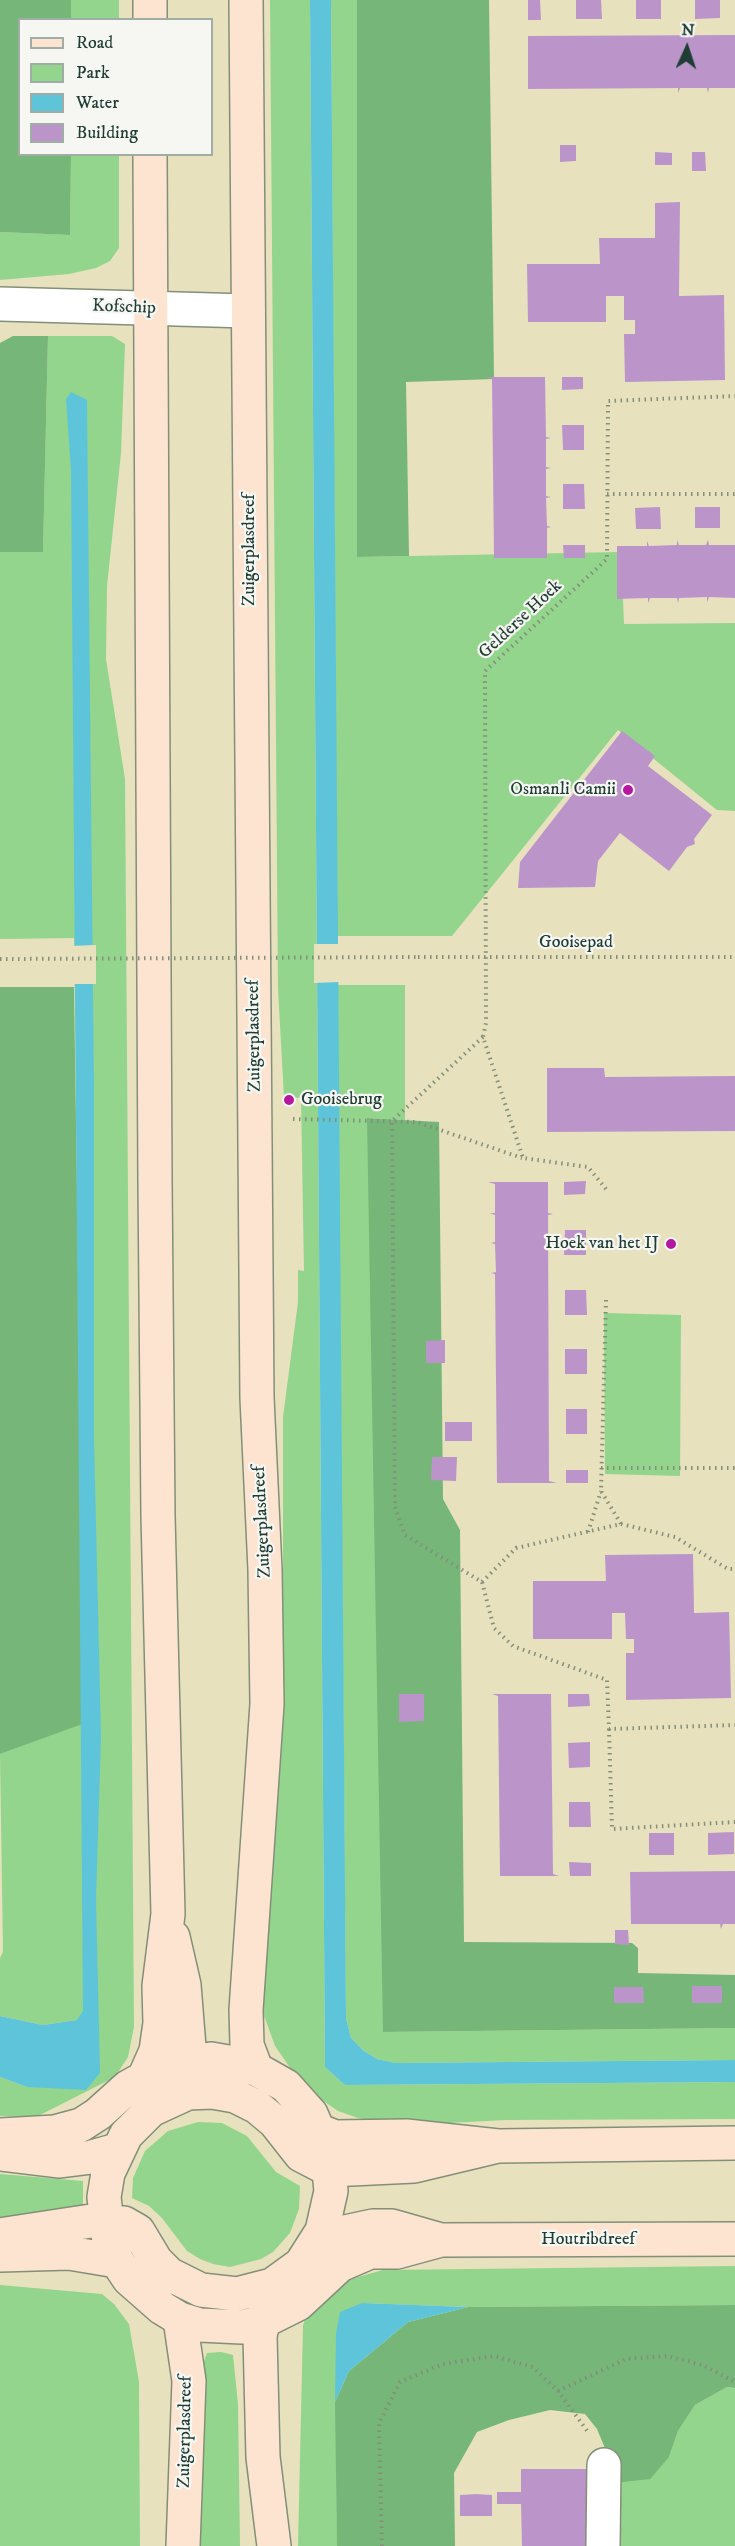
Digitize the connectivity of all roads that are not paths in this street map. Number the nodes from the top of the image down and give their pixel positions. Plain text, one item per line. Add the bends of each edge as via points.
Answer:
1 (150, 0) edge
2 (246, 0) edge
3 (150, 18) edge
4 (150, 156) edge
5 (0, 304) edge
6 (151, 309) junction
7 (249, 311) junction
8 (168, 1914) junction
9 (188, 2061) junction
10 (256, 2069) junction
11 (145, 2076) junction
12 (166, 2101) junction
13 (320, 2131) junction
14 (0, 2135) edge
15 (735, 2144) edge
16 (498, 2146) junction
17 (117, 2150) junction
18 (0, 2154) edge
19 (330, 2170) junction
20 (105, 2222) junction
21 (0, 2235) edge
22 (735, 2239) edge
23 (0, 2255) edge
24 (117, 2261) junction
25 (320, 2263) junction
26 (272, 2285) junction
27 (180, 2319) junction
28 (262, 2322) junction
29 (604, 2465) road end
30 (183, 2546) edge
31 (274, 2546) edge
32 (603, 2546) edge

1 - 3 main road
2 - 7 main road, Zuigerplasdreef
4 - 6 main road
5 - 6 street, Kofschip
6 - 7 street, Kofschip
6 - 8 main road via 158,1492
7 - 10 main road, Zuigerplasdreef via 257,1398 266,1570 267,1704 246,2010 247,2045
8 - 9 main road via 184,1985
8 - 11 main road via 159,1986 160,2024 156,2051
9 - 10 main road via 211,2059
9 - 11 main road
9 - 12 main road via 183,2079
10 - 13 main road via 300,2099
11 - 14 main road via 81,2125 55,2132
12 - 17 main road via 137,2121
12 - 19 main road via 189,2093 235,2096 275,2122 301,2155
13 - 16 main road via 335,2138 406,2136
13 - 19 main road
15 - 16 main road
16 - 19 main road via 414,2166
17 - 18 main road via 60,2161
17 - 20 main road via 108,2173
19 - 25 main road
20 - 21 main road
20 - 24 main road
20 - 26 main road via 124,2223 138,2231 169,2274 201,2290 237,2294
22 - 25 main road, Houtribdreef via 441,2240 397,2252 370,2252 340,2265
23 - 24 main road via 69,2253
24 - 27 main road via 144,2295
25 - 26 main road via 301,2264
25 - 28 main road via 298,2304
26 - 28 main road
27 - 28 main road via 221,2328
27 - 30 main road, Zuigerplasdreef via 189,2381
28 - 31 main road via 263,2457
29 - 32 street

